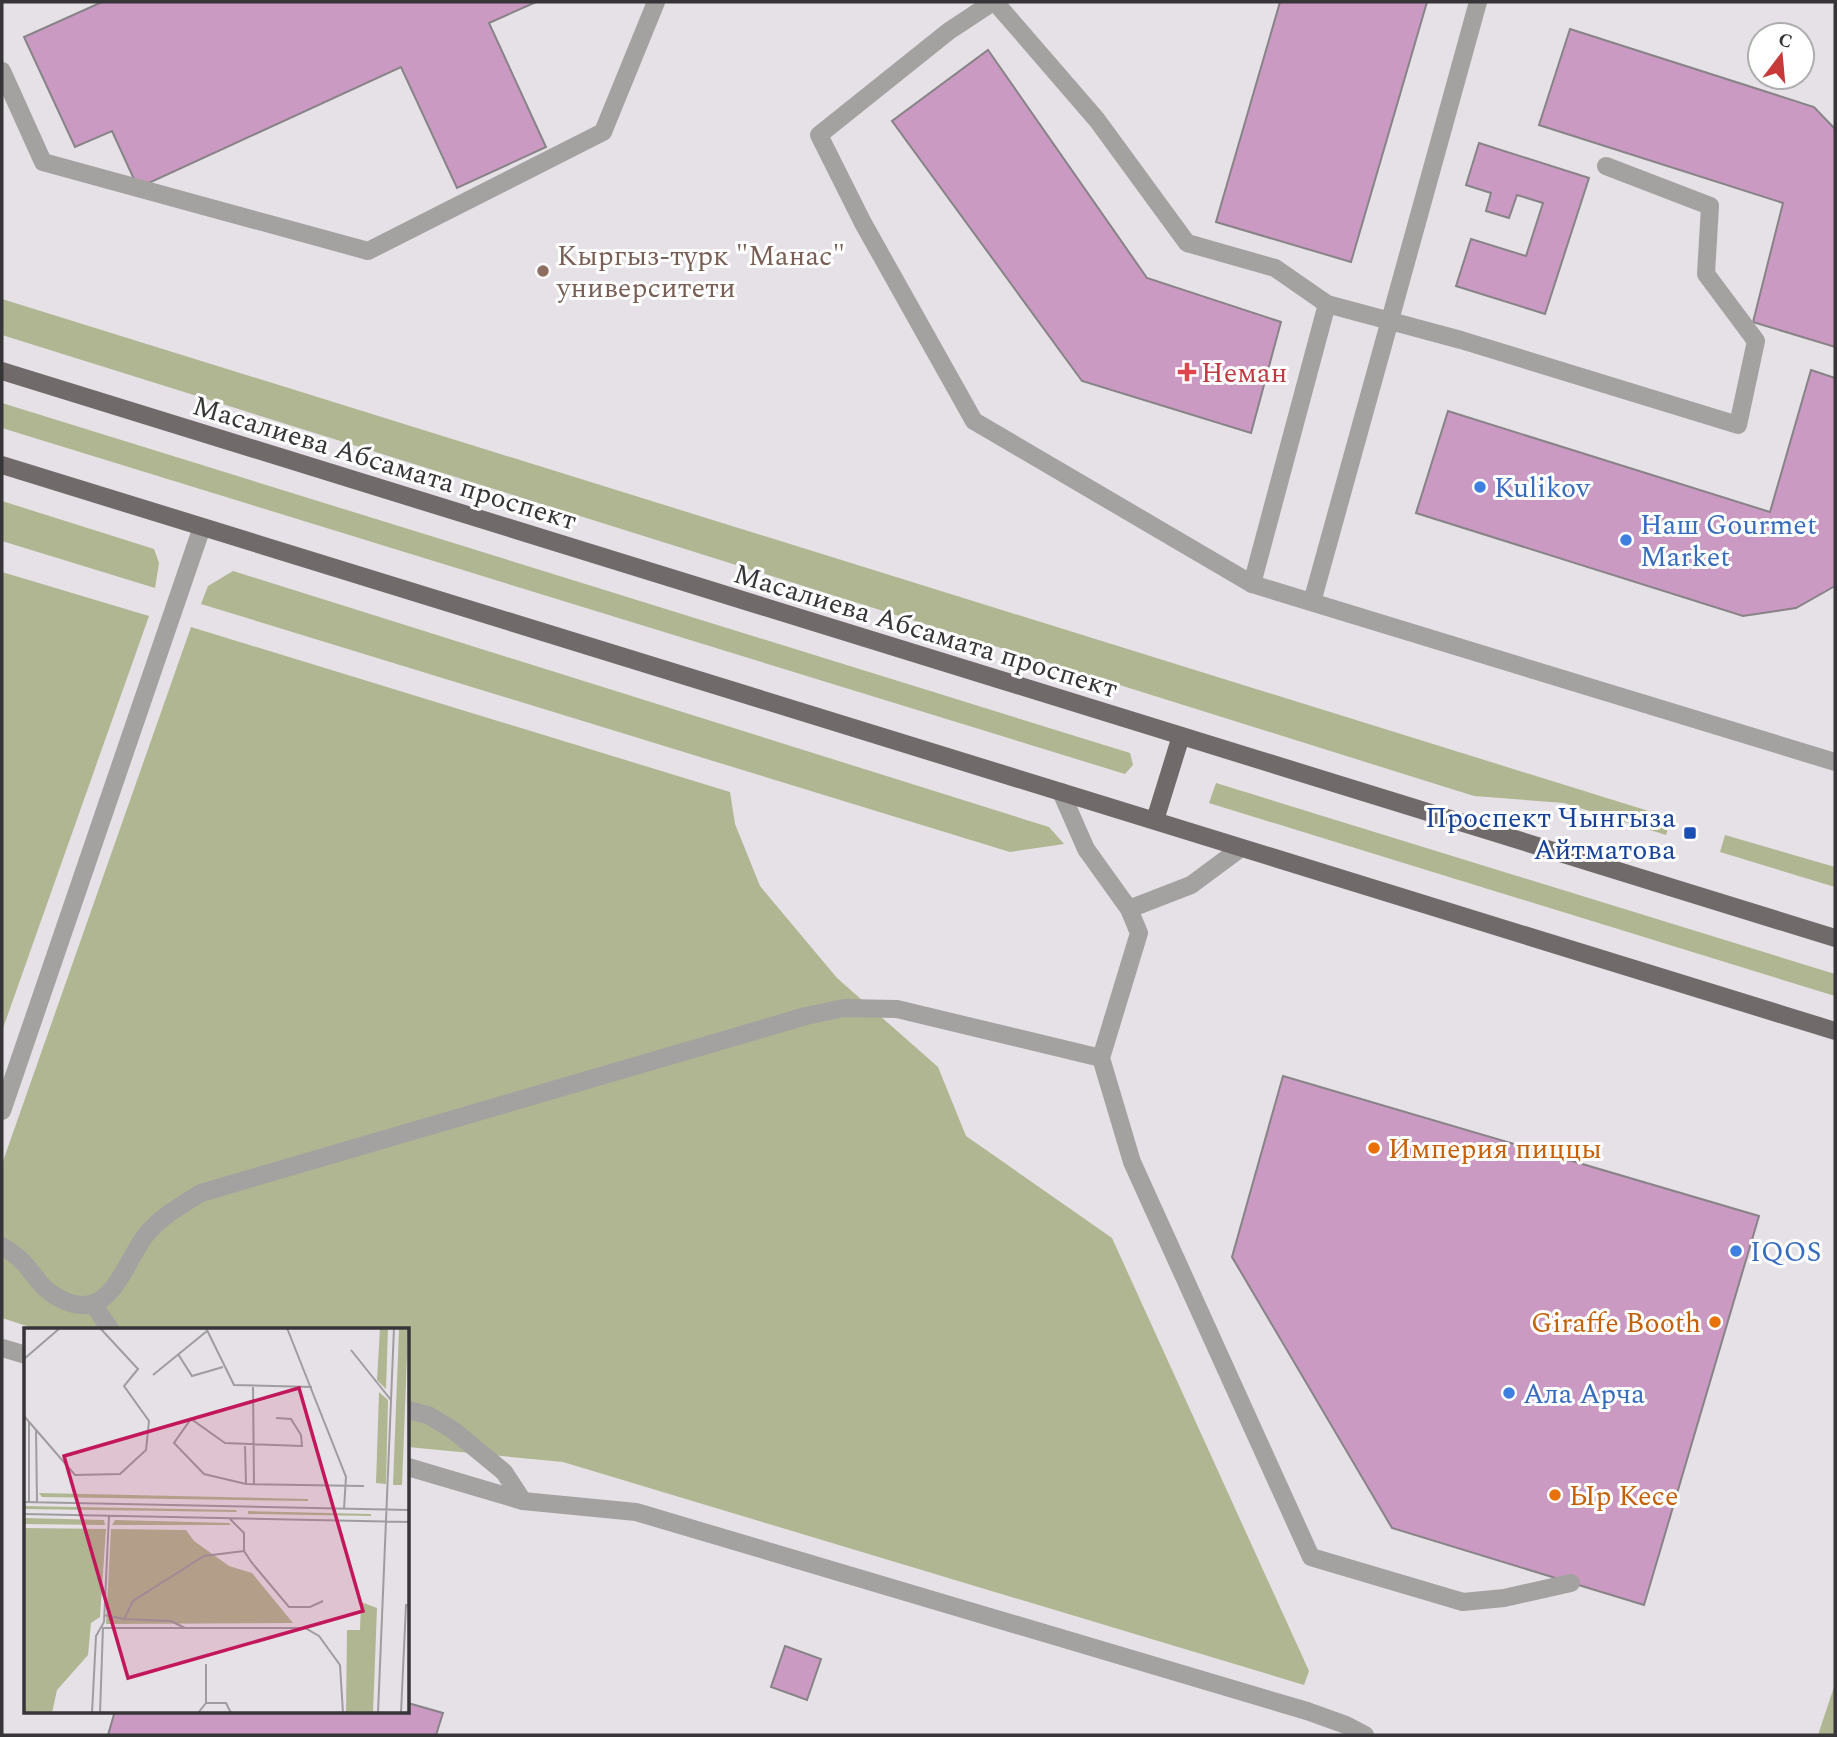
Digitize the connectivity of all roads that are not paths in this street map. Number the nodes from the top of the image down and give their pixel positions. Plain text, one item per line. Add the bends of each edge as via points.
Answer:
1 (656, 2) edge
2 (994, 2) edge
3 (1478, 2) edge
4 (2, 71) edge
5 (1606, 166) dead end
6 (1327, 303) junction
7 (1390, 321) junction
8 (2, 371) edge
9 (2, 465) edge
10 (202, 527) junction
11 (1252, 584) junction
12 (1312, 602) junction
13 (1181, 736) junction
14 (1835, 762) edge
15 (1061, 792) junction
16 (1155, 820) junction
17 (1241, 848) junction
18 (1129, 909) junction
19 (1835, 938) edge
20 (1835, 1031) edge
21 (1101, 1058) junction
22 (2, 1111) edge
23 (2, 1246) edge
24 (93, 1304) junction
25 (109, 1328) edge
26 (2, 1348) edge
27 (24, 1354) edge
28 (410, 1410) edge
29 (410, 1468) edge
30 (523, 1501) junction
31 (1571, 1583) dead end
32 (1365, 1735) edge

1 - 4 street via 603,132 368,251 43,162
2 - 6 street via 1097,120 1187,243 1275,268
2 - 11 street via 949,31 819,135 974,421
3 - 7 street
5 - 7 street via 1710,206 1706,274 1756,341 1738,425
6 - 7 street
6 - 11 street
7 - 12 street
8 - 13 main road, Масалиева Абсамата проспект
9 - 10 main road
10 - 15 main road
10 - 22 street
11 - 12 street
12 - 14 street
13 - 16 main road
13 - 19 main road, Масалиева Абсамата проспект
15 - 16 main road
15 - 18 street via 1086,849
16 - 17 main road
17 - 18 street via 1191,886
17 - 20 main road
18 - 21 street via 1139,933
21 - 24 street via 897,1009 844,1008 806,1016 201,1193 168,1214 146,1236 119,1283
21 - 31 street via 1132,1162 1311,1557 1463,1602
23 - 24 street via 22,1260 56,1297
24 - 25 street
26 - 27 street
28 - 30 street via 453,1430 504,1472
29 - 30 street
30 - 32 street via 636,1512 1307,1711

